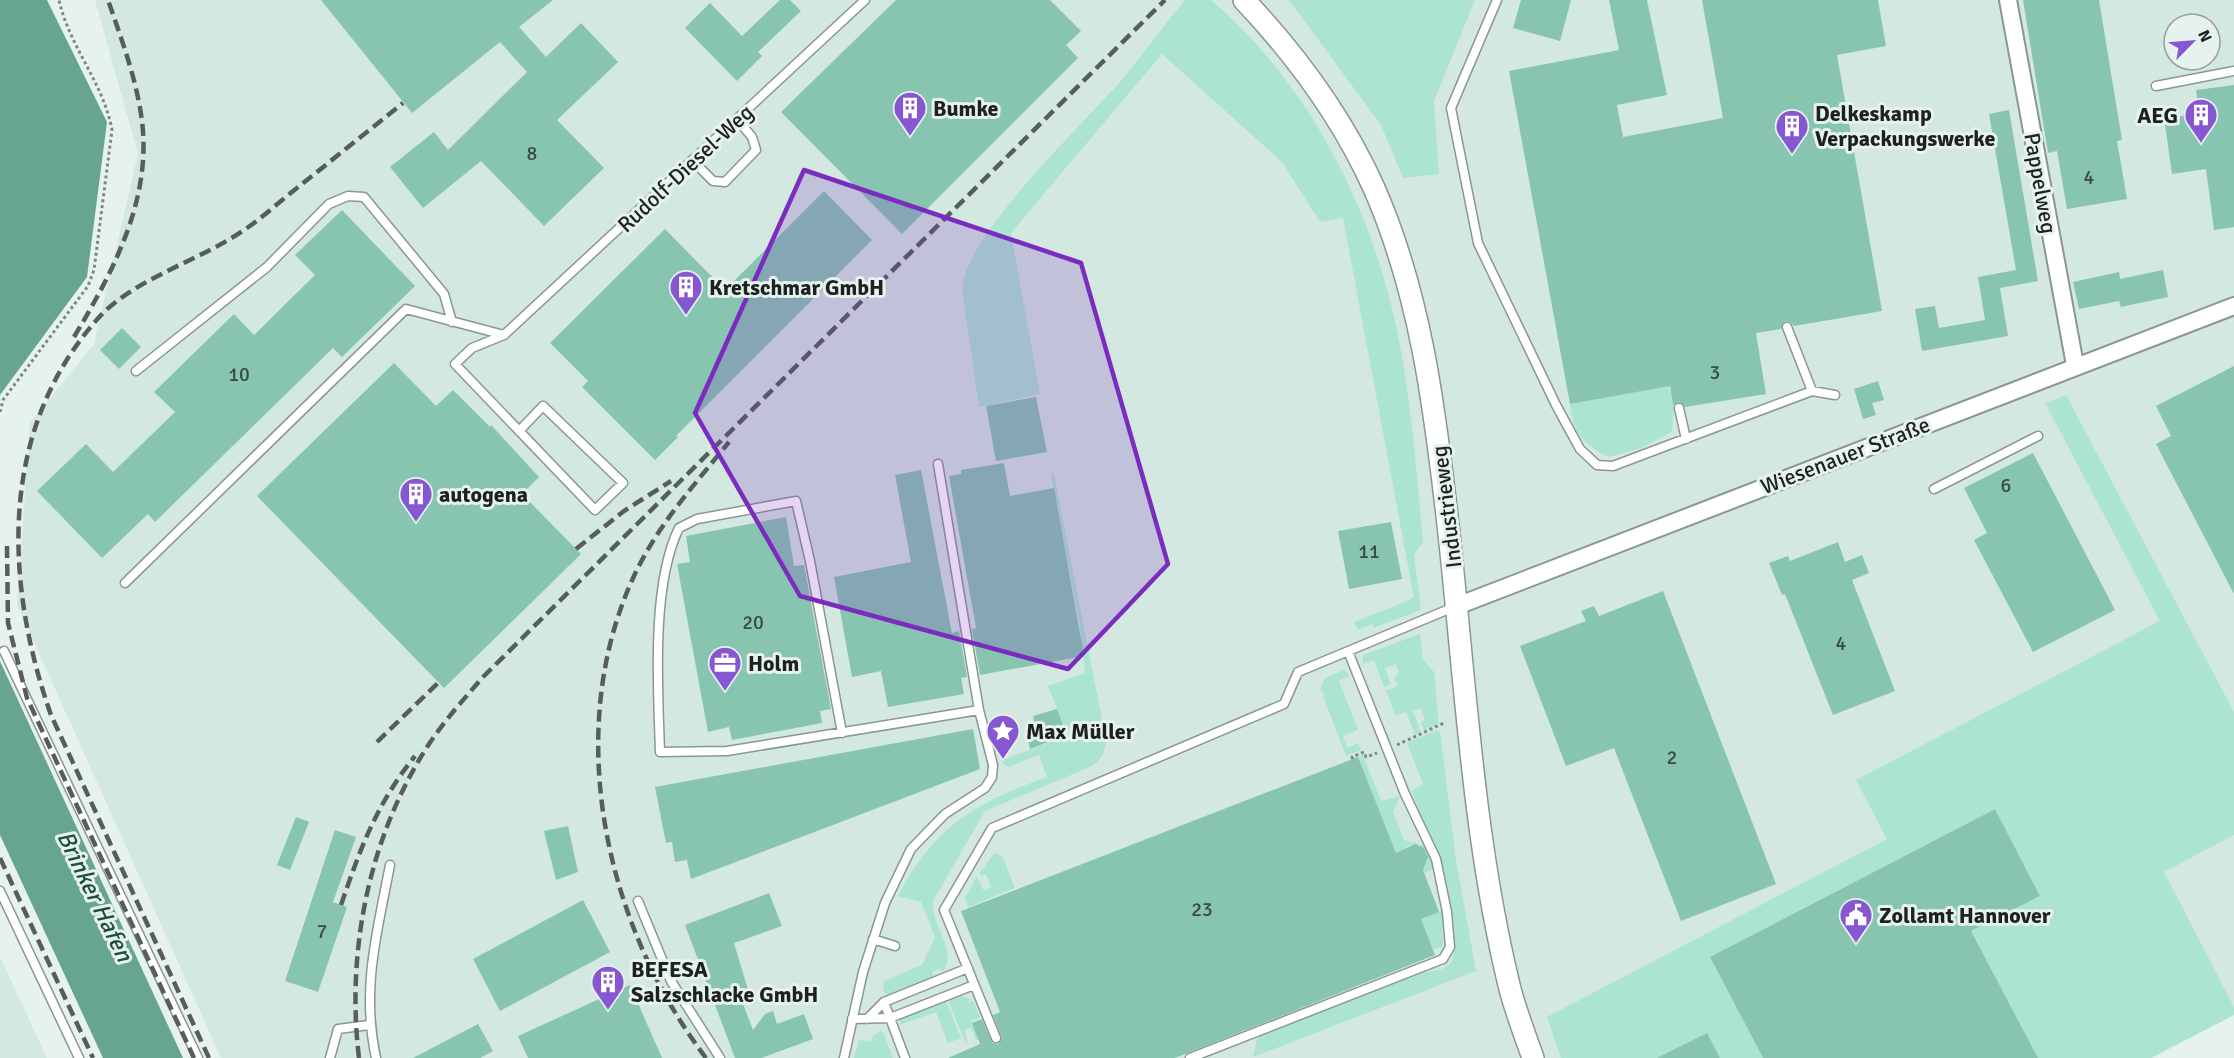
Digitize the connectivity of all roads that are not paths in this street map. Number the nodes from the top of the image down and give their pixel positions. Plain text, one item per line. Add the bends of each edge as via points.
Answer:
1 (865, 0) edge
2 (1244, 0) edge
3 (1497, 0) edge
4 (2008, 0) edge
5 (2234, 71) edge
6 (2156, 86) dead end
7 (736, 119) junction
8 (692, 160) junction
9 (2234, 306) edge
10 (452, 322) junction
11 (1787, 327) dead end
12 (504, 335) junction
13 (2075, 365) junction
14 (136, 371) dead end
15 (1812, 391) junction
16 (1835, 395) dead end
17 (1679, 408) dead end
18 (519, 431) junction
19 (2038, 436) dead end
20 (1686, 439) junction
21 (938, 464) dead end
22 (1934, 489) dead end
23 (125, 583) dead end
24 (1457, 606) junction
25 (4, 651) dead end
26 (1348, 651) junction
27 (979, 710) junction
28 (842, 733) junction
29 (390, 865) dead end
30 (0, 891) edge
31 (638, 901) dead end
32 (873, 939) junction
33 (895, 946) dead end
34 (968, 968) junction
35 (974, 985) junction
36 (884, 1002) junction
37 (890, 1018) junction
38 (852, 1019) junction
39 (867, 1019) junction
40 (369, 1025) junction
41 (996, 1038) dead end
42 (79, 1058) edge
43 (198, 1058) edge
44 (330, 1058) edge
45 (376, 1058) edge
46 (720, 1058) edge
47 (844, 1058) edge
48 (905, 1058) edge
49 (1190, 1058) edge
50 (1533, 1058) edge

1 - 7 lane, Rudolf-Diesel-Weg
2 - 24 street, Industrieweg via 1308,74 1331,110 1373,187 1393,237 1413,298 1427,367
3 - 20 lane via 1451,108 1478,243 1580,449 1597,465 1612,466
4 - 13 street, Pappelweg
5 - 6 lane
7 - 8 lane, Rudolf-Diesel-Weg
7 - 8 lane via 752,137 756,150 725,182 713,182
8 - 12 lane, Rudolf-Diesel-Weg
9 - 13 street, Wiesenauer Straße
10 - 12 lane
10 - 14 lane via 444,294 415,257 364,197 348,196 329,204 267,267
10 - 23 lane via 406,309
11 - 15 lane
12 - 18 lane via 472,348 455,364
13 - 24 street, Wiesenauer Straße
15 - 16 lane
15 - 20 lane
17 - 20 lane
18 - 18 lane via 595,510 623,483 543,406
19 - 22 lane
21 - 27 lane
24 - 26 lane
24 - 50 street, Industrieweg via 1490,897 1511,992
25 - 43 lane
26 - 34 lane via 1298,672 1284,704 992,828 944,910
26 - 49 lane via 1405,794 1436,859 1450,947 1443,959
27 - 28 lane
27 - 32 lane via 993,765 992,777 985,788 945,814 911,849
28 - 28 lane via 727,751 660,752 658,677 664,568 679,528 697,519 796,501
29 - 40 lane via 368,982
30 - 42 lane
31 - 46 lane via 671,981
32 - 33 lane
32 - 38 lane
34 - 35 lane
34 - 36 lane
35 - 37 lane
35 - 41 lane
36 - 37 lane
36 - 39 lane
37 - 39 lane
37 - 48 lane
38 - 39 lane
38 - 47 lane
40 - 44 lane via 338,1029
40 - 45 lane

